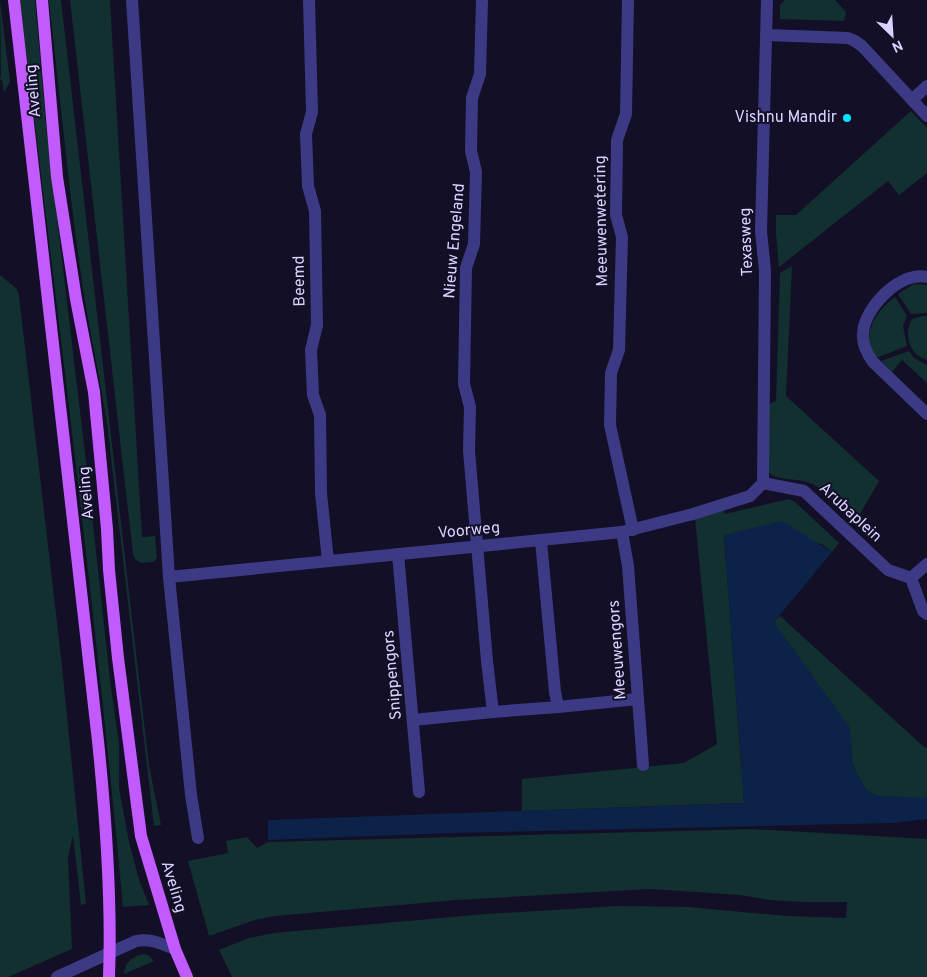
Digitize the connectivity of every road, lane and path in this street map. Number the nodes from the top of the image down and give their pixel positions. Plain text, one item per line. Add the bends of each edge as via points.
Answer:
1 (14, 0) edge
2 (42, 0) edge
3 (132, 0) edge
4 (310, 0) edge
5 (482, 0) edge
6 (628, 0) edge
7 (767, 0) edge
8 (767, 35) junction
9 (927, 86) edge
10 (912, 100) junction
11 (927, 116) edge
12 (927, 277) edge
13 (927, 414) edge
14 (763, 482) junction
15 (628, 531) junction
16 (541, 540) junction
17 (478, 546) junction
18 (398, 554) junction
19 (328, 561) junction
20 (927, 564) edge
21 (169, 577) junction
22 (911, 578) junction
23 (927, 614) edge
24 (638, 699) junction
25 (558, 706) junction
26 (493, 712) junction
27 (413, 720) junction
28 (643, 765) dead end
29 (419, 792) dead end
30 (198, 838) dead end
31 (175, 949) junction
32 (110, 952) junction
33 (57, 977) edge
34 (109, 977) edge
35 (187, 977) edge

1 - 32 main road, Aveling via 98,741 106,823
2 - 31 main road, Aveling via 57,177 94,392 112,599 140,828
3 - 21 street
4 - 19 street, Beemd via 312,112 306,134 308,186 314,211 317,325 312,350 313,395 320,415 321,493
5 - 17 street, Nieuw Engeland via 480,74 472,98 471,151 476,172 474,244 466,268 464,384 470,407 469,451
6 - 15 street, Meeuwenwetering via 626,114 617,140 616,215 622,237 619,350 611,374 610,425
7 - 8 street, Texasweg
8 - 10 street via 848,38 855,41
8 - 14 street, Texasweg via 761,231 765,271
9 - 10 street
10 - 11 street
12 - 13 street via 918,275 905,279 892,288 867,318 862,332 873,362
14 - 15 street, Voorweg via 750,496
14 - 22 street, Arubaplein via 804,491 888,570
15 - 16 street, Voorweg
15 - 24 street, Meeuwengors
16 - 17 street, Voorweg
16 - 25 street
17 - 18 street, Voorweg
17 - 26 street, Nieuw Engeland
18 - 19 street, Voorweg
18 - 27 street, Snippengors
19 - 21 street, Voorweg
20 - 22 street
21 - 30 street
22 - 23 street
24 - 25 street
24 - 28 street, Meeuwengors
25 - 26 street
26 - 27 street
27 - 29 street, Snippengors
31 - 32 street via 144,939
31 - 35 main road, Aveling
32 - 33 street
32 - 34 main road, Aveling

